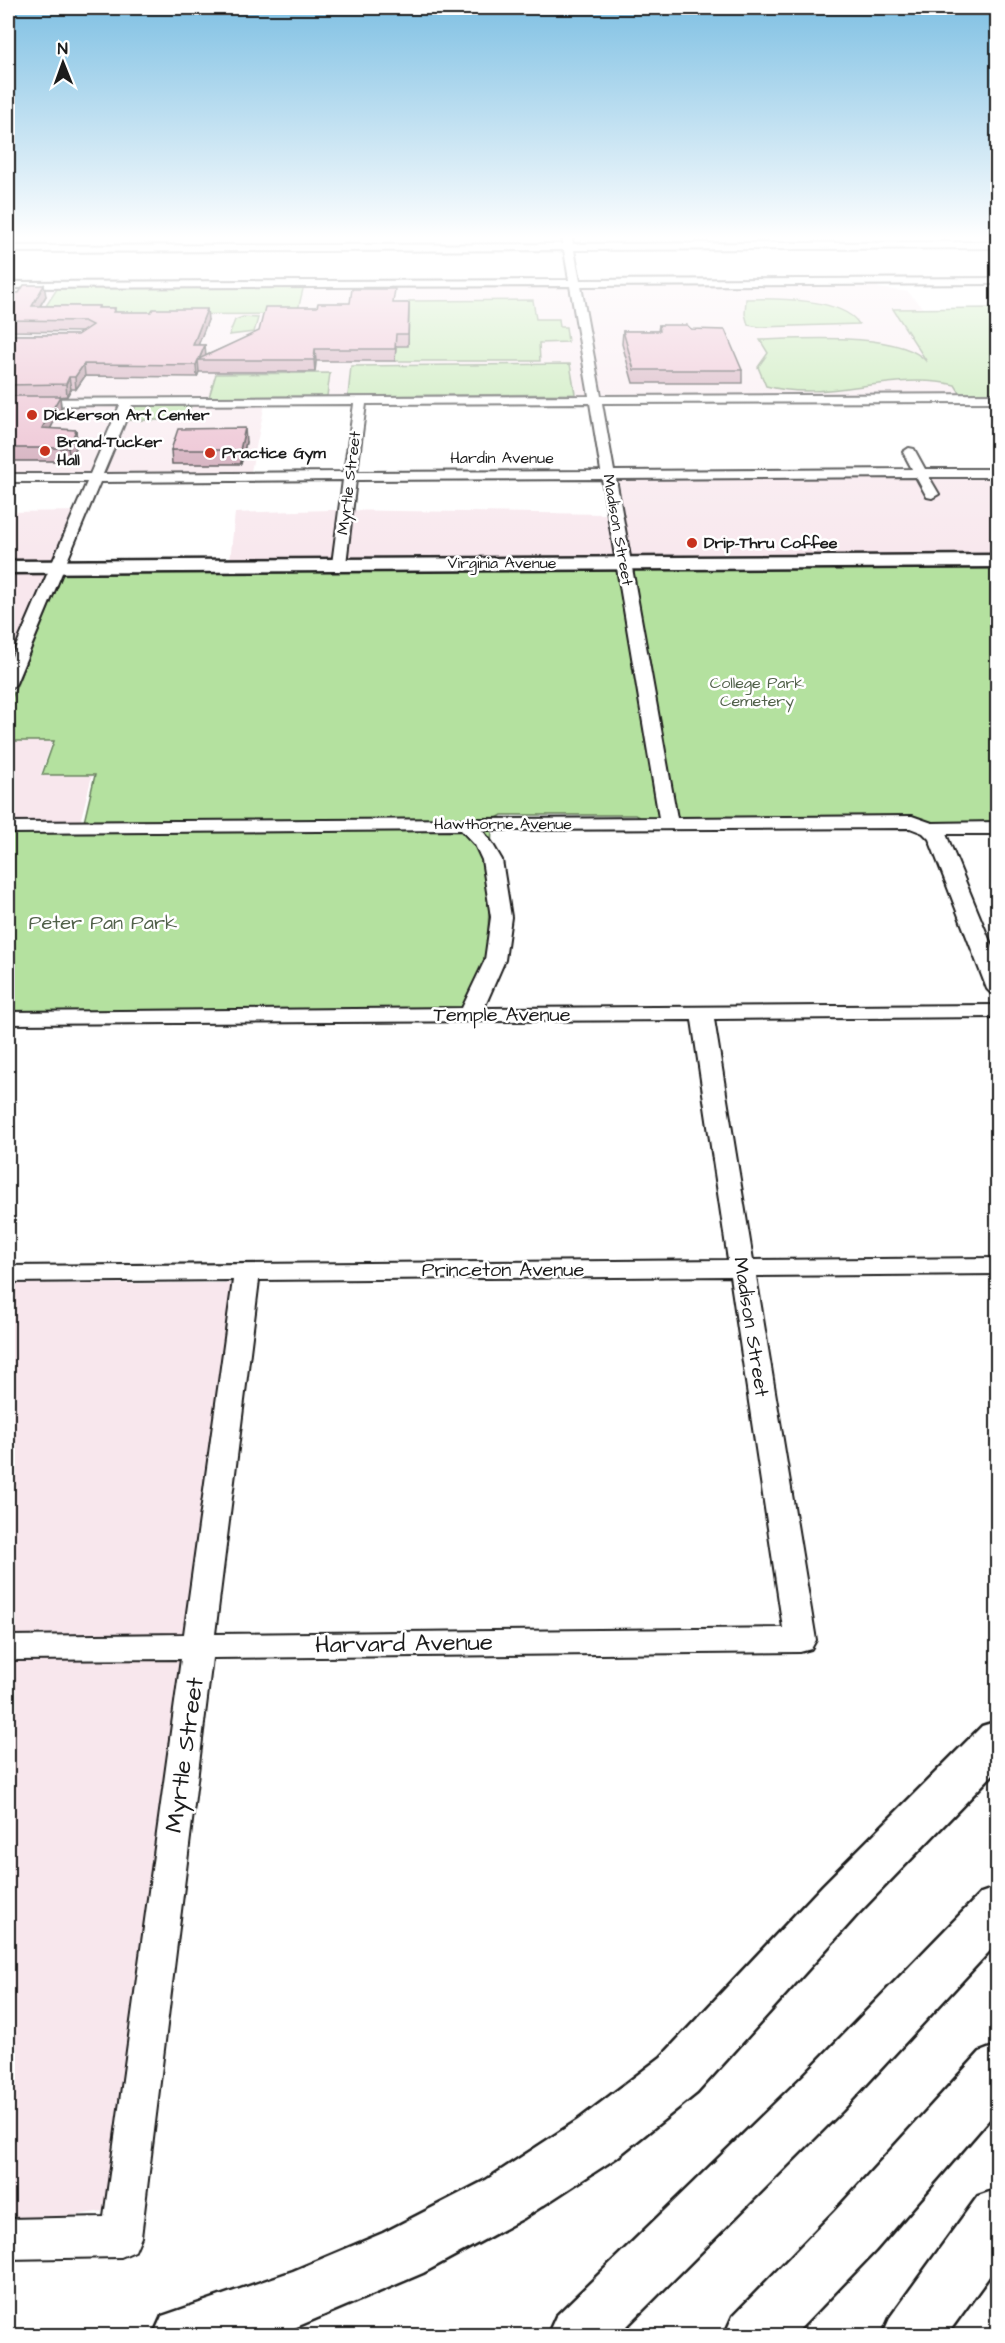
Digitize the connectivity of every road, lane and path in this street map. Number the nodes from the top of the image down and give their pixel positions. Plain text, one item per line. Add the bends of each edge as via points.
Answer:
1 (586, 346) edge
2 (998, 398) edge
3 (595, 400) junction
4 (360, 401) junction
5 (8, 402) edge
6 (127, 402) junction
7 (909, 452) dead end
8 (920, 473) junction
9 (998, 473) edge
10 (608, 474) junction
11 (350, 476) junction
12 (95, 477) junction
13 (8, 478) edge
14 (932, 494) dead end
15 (998, 561) edge
16 (623, 562) junction
17 (339, 564) junction
18 (8, 567) edge
19 (57, 567) junction
20 (8, 683) edge
21 (669, 823) junction
22 (466, 824) junction
23 (8, 827) edge
24 (998, 828) edge
25 (930, 829) junction
26 (998, 989) edge
27 (998, 1011) edge
28 (702, 1013) junction
29 (470, 1015) junction
30 (8, 1018) edge
31 (998, 1266) edge
32 (742, 1268) junction
33 (247, 1272) junction
34 (8, 1274) edge
35 (801, 1640) joint
36 (200, 1646) junction
37 (8, 1648) edge
38 (998, 1739) edge
39 (998, 1908) edge
40 (998, 2070) edge
41 (998, 2216) edge
42 (8, 2239) edge
43 (182, 2336) edge
44 (576, 2336) edge
45 (753, 2336) edge
46 (911, 2336) edge

1 - 3 street, Madison Street
2 - 3 street
3 - 4 street
3 - 10 street, Madison Street
4 - 6 street
4 - 11 street, Myrtle Street
5 - 6 street
6 - 12 street
7 - 8 street
8 - 9 street, Hardin Avenue
8 - 10 street, Hardin Avenue
8 - 14 street
10 - 11 street, Hardin Avenue
10 - 16 street, Madison Street
11 - 12 street, Hardin Avenue
11 - 17 street, Myrtle Street
12 - 13 street, Hardin Avenue
12 - 19 street
15 - 16 main road, Virginia Avenue
16 - 17 main road, Virginia Avenue
16 - 21 street, Madison Street
17 - 19 main road, Virginia Avenue
18 - 19 main road, Virginia Avenue
19 - 20 street
21 - 22 street, Hawthorne Avenue
21 - 25 street, Hawthorne Avenue via 912,822
22 - 23 street, Hawthorne Avenue
22 - 29 street via 492,860 501,917 495,960
24 - 25 street, Hawthorne Avenue
25 - 26 street via 938,837
27 - 28 street, Temple Avenue
28 - 29 street, Temple Avenue
28 - 32 street, Madison Street
29 - 30 street, Temple Avenue
31 - 32 street, Princeton Avenue
32 - 33 street, Princeton Avenue
32 - 35 street, Madison Street
33 - 34 street, Princeton Avenue
33 - 36 street, Myrtle Street
35 - 36 street, Harvard Avenue
36 - 37 street, Harvard Avenue
36 - 42 street, Myrtle Street via 121,2237
38 - 43 main road via 840,1900 679,2074 597,2139 505,2199 403,2253 294,2299
39 - 44 main road via 823,2093
40 - 45 main road via 855,2231
41 - 46 main road

